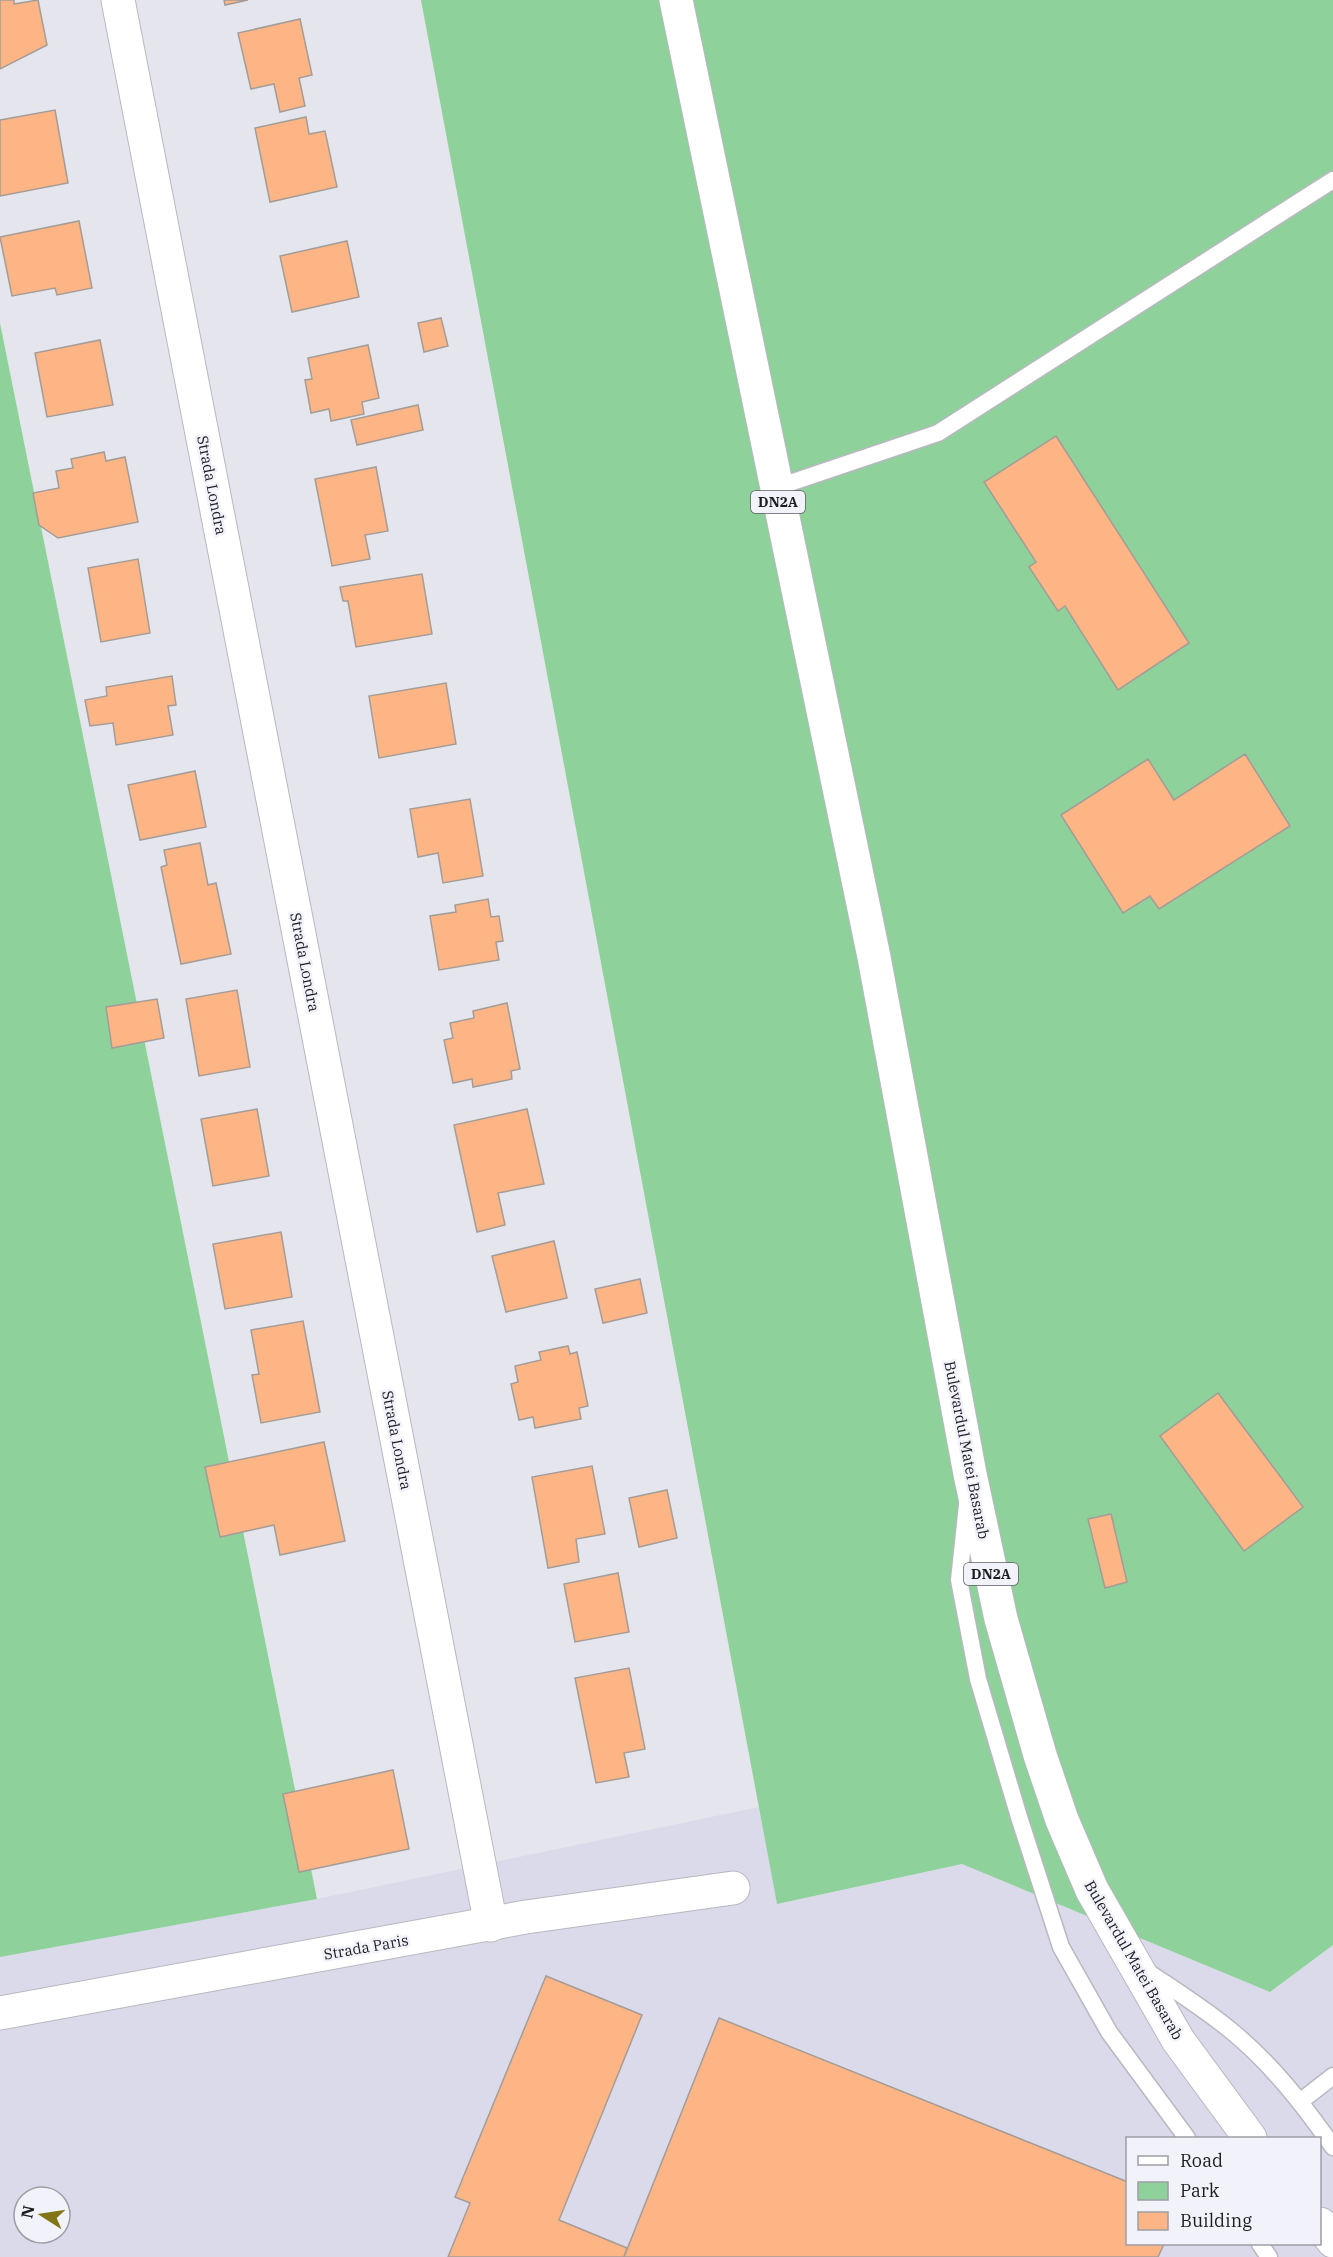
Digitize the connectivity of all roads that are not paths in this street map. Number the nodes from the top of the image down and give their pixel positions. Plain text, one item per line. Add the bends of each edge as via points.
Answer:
1 (118, 0) edge
2 (676, 0) edge
3 (1333, 180) edge
4 (775, 489) junction
5 (970, 1474) junction
6 (733, 1888) dead end
7 (491, 1925) junction
8 (1130, 1959) junction
9 (0, 2013) edge
10 (1333, 2076) edge
11 (1301, 2101) junction
12 (1186, 2137) edge
13 (1249, 2137) edge
14 (1333, 2147) edge
15 (1321, 2225) edge
16 (1333, 2241) edge

1 - 7 main road, Strada Londra
2 - 4 main road, DN2A
3 - 4 lane via 938,433
4 - 5 main road, Bulevardul Matei Basarab / DN2A via 874,957
5 - 8 main road, Bulevardul Matei Basarab / DN2A via 1001,1619 1040,1755 1092,1890
5 - 12 lane via 959,1580 978,1679 1061,1947 1109,2032
6 - 7 main road, Strada Paris
7 - 9 main road, Strada Paris
8 - 11 lane via 1230,2029
8 - 13 main road, Bulevardul Matei Basarab / DN2A via 1178,2040
10 - 11 lane
11 - 14 lane
15 - 16 main road

